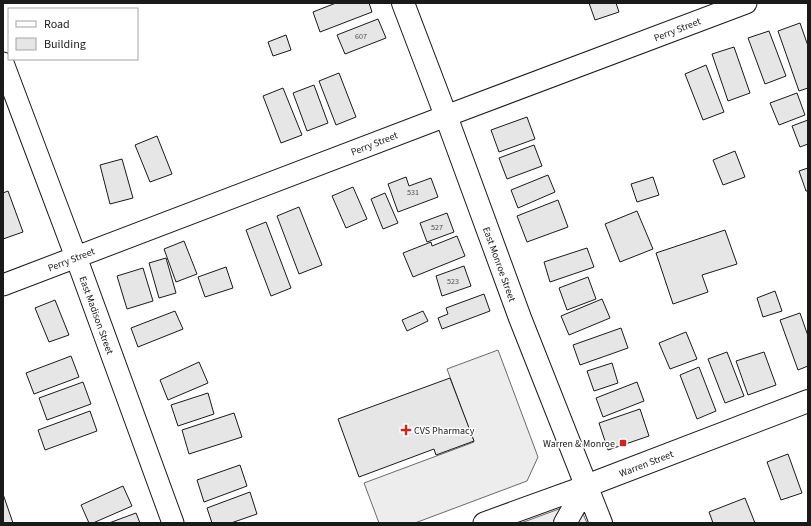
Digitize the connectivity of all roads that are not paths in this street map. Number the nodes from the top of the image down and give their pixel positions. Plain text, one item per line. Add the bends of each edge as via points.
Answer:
1 (403, 3) edge
2 (746, 3) edge
3 (3, 63) edge
4 (446, 116) junction
5 (76, 257) junction
6 (3, 285) edge
7 (808, 401) edge
8 (586, 486) junction
9 (173, 523) edge
10 (484, 523) edge
11 (565, 523) edge
12 (600, 523) edge

1 - 4 main road, East Monroe Street
2 - 4 street, Perry Street
3 - 5 street, East Madison Street
4 - 5 street, Perry Street
4 - 8 main road, East Monroe Street via 520,318
5 - 6 street, Perry Street
5 - 9 street, East Madison Street
7 - 8 main road, Warren Street
8 - 10 street, Warren Street
8 - 11 main road
8 - 12 main road, East Monroe Street

